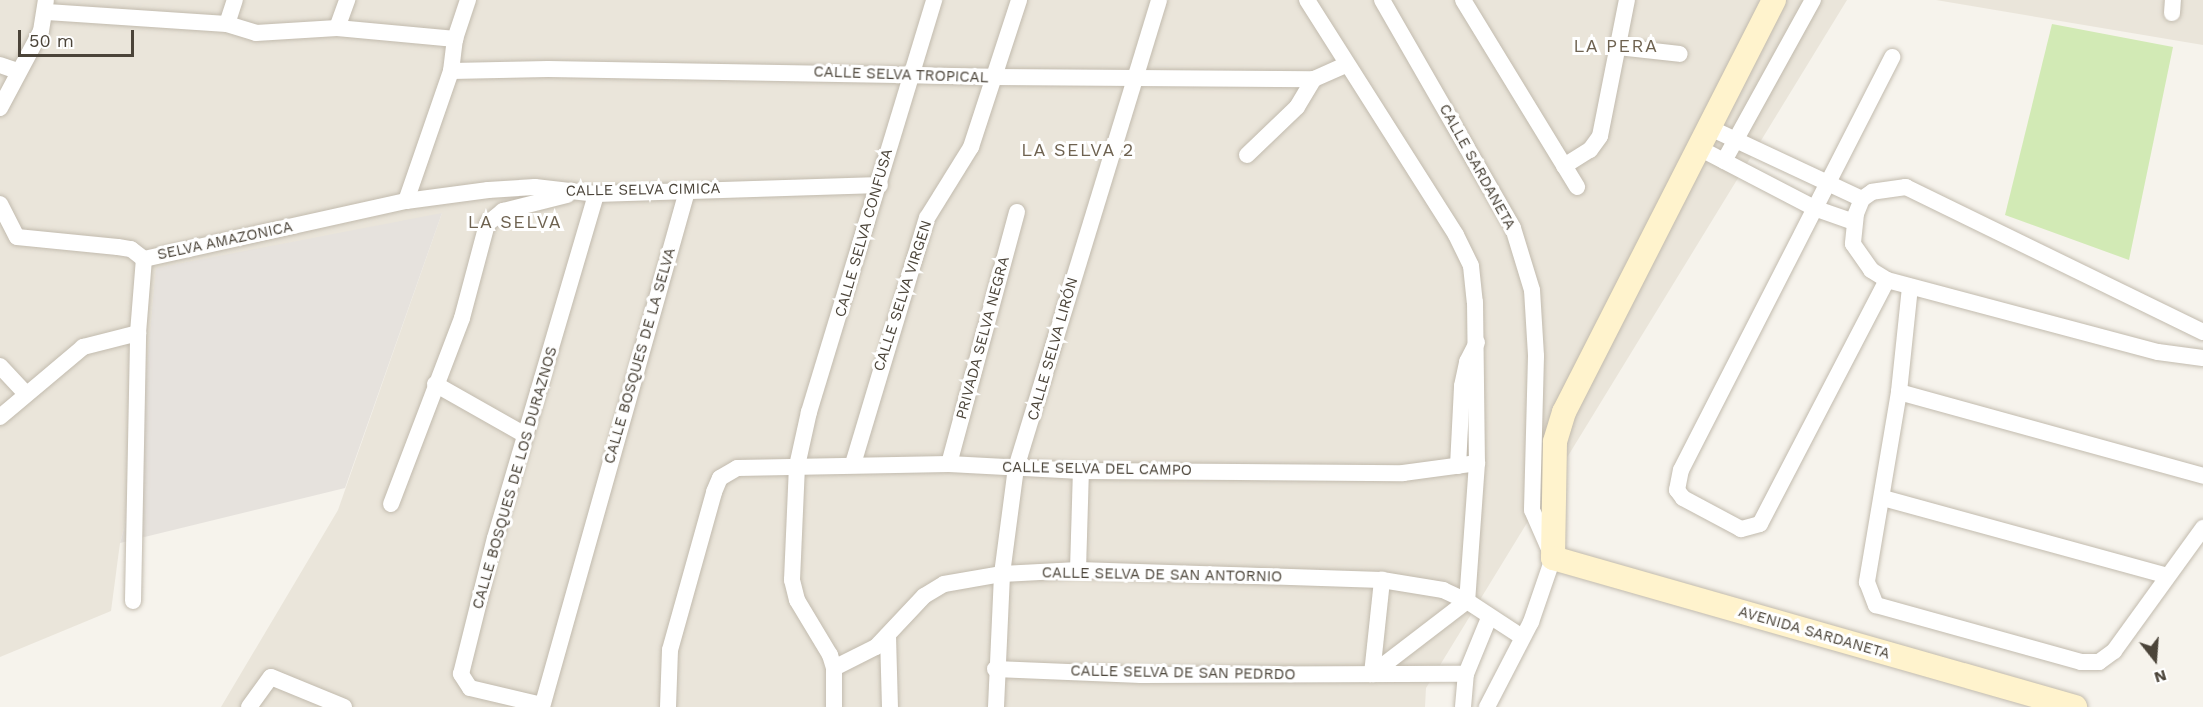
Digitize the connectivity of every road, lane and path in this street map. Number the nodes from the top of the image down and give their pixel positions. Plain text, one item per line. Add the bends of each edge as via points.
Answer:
1 (235, 0) edge
2 (347, 0) edge
3 (468, 0) edge
4 (934, 0) edge
5 (1019, 0) edge
6 (1159, 0) edge
7 (1307, 0) edge
8 (1382, 0) edge
9 (1463, 0) edge
10 (1627, 0) edge
11 (1774, 0) edge
12 (1813, 0) edge
13 (47, 6) edge
14 (227, 24) junction
15 (337, 28) junction
16 (455, 39) junction
17 (1618, 47) junction
18 (1680, 54) dead end
19 (1892, 57) dead end
20 (1347, 64) junction
21 (0, 65) edge
22 (17, 71) junction
23 (451, 71) junction
24 (910, 75) junction
25 (993, 78) junction
26 (1132, 79) junction
27 (1314, 79) junction
28 (0, 108) edge
29 (1702, 137) junction
30 (1735, 141) junction
31 (1247, 155) dead end
32 (1724, 161) junction
33 (1564, 166) junction
34 (1826, 183) junction
35 (880, 185) junction
36 (1577, 187) dead end
37 (687, 191) junction
38 (571, 194) junction
39 (596, 194) junction
40 (1862, 199) junction
41 (406, 201) junction
42 (0, 204) edge
43 (1814, 208) junction
44 (1017, 212) dead end
45 (1854, 222) junction
46 (144, 259) junction
47 (1887, 280) junction
48 (1910, 287) junction
49 (2203, 332) edge
50 (138, 333) junction
51 (1479, 338) junction
52 (2203, 358) edge
53 (0, 366) edge
54 (435, 384) junction
55 (1899, 392) junction
56 (26, 394) junction
57 (0, 417) edge
58 (525, 435) junction
59 (1477, 463) junction
60 (852, 464) junction
61 (949, 464) junction
62 (797, 466) junction
63 (1458, 466) junction
64 (1016, 468) junction
65 (1081, 471) junction
66 (2203, 476) edge
67 (1883, 498) junction
68 (391, 504) dead end
69 (2203, 528) edge
70 (1550, 568) junction
71 (1078, 570) junction
72 (1002, 574) junction
73 (2168, 576) junction
74 (1382, 580) junction
75 (133, 601) dead end
76 (1467, 601) junction
77 (1489, 618) junction
78 (888, 636) junction
79 (1522, 637) junction
80 (834, 668) junction
81 (995, 669) junction
82 (1371, 674) junction
83 (1466, 674) junction
84 (542, 706) edge
85 (249, 707) edge
86 (344, 707) edge
87 (668, 707) edge
88 (834, 707) edge
89 (890, 707) edge
90 (996, 707) edge
91 (1463, 707) edge
92 (1486, 707) edge
93 (2075, 707) edge

1 - 14 street
2 - 15 street
3 - 16 street
4 - 24 street, CALLE SELVA CONFUSA
5 - 25 street, CALLE SELVA VIRGEN
6 - 26 street, CALLE SELVA LIRÓN
7 - 20 street
8 - 70 street, CALLE SARDANETA via 1496,196 1525,260 1535,318 1532,510
9 - 33 street
10 - 17 street
11 - 29 street
12 - 30 street
13 - 14 street
13 - 22 street via 32,51
14 - 15 street via 256,33
15 - 16 street
16 - 23 street
17 - 18 street
17 - 33 street via 1600,136 1590,150
19 - 34 street
20 - 27 street, CALLE SELVA TROPICAL
20 - 51 street via 1432,195 1471,266
21 - 22 street
22 - 28 street
23 - 24 street, CALLE SELVA TROPICAL
23 - 41 street
24 - 25 street, CALLE SELVA TROPICAL
24 - 35 street, CALLE SELVA CONFUSA
25 - 26 street, CALLE SELVA TROPICAL
25 - 60 street, CALLE SELVA VIRGEN via 970,147 927,219
26 - 27 street, CALLE SELVA TROPICAL
26 - 64 street, CALLE SELVA LIRÓN
27 - 31 street via 1298,107
29 - 30 street
29 - 32 street
29 - 70 street via 1564,412 1555,442
30 - 32 street
30 - 34 street
32 - 43 street
33 - 36 street
34 - 40 street
34 - 43 street
35 - 37 street, CALLE SELVA CIMICA
35 - 62 street, CALLE SELVA CONFUSA via 808,412
37 - 39 street, CALLE SELVA CIMICA
37 - 84 street, CALLE BOSQUES DE LA SELVA
38 - 39 street, CALLE SELVA CIMICA
38 - 41 street, CALLE SELVA CIMICA via 535,188 488,189
38 - 54 street via 503,211 488,225 462,318
39 - 58 street, CALLE BOSQUES DE LOS DURAZNOS
40 - 45 street
40 - 49 street via 1887,188 1906,187
41 - 46 street, SELVA AMAZONICA
42 - 46 street via 17,237 131,249
43 - 45 street
43 - 47 street via 1681,470 1677,490 1683,498 1741,529 1760,524
44 - 61 street, PRIVADA SELVA NEGRA
45 - 47 street via 1853,244 1871,270
46 - 50 street, SELVA AMAZONICA
47 - 48 street
48 - 52 street via 2158,352
48 - 55 street
50 - 56 street via 83,347
50 - 75 street, SELVA AMAZONICA
51 - 59 street
51 - 63 street via 1467,362 1462,386
53 - 56 street
54 - 58 street
54 - 68 street
55 - 66 street
55 - 67 street
56 - 57 street
58 - 84 street, CALLE BOSQUES DE LOS DURAZNOS via 461,680 470,688
59 - 63 street, CALLE SELVA DEL CAMPO
59 - 76 street
60 - 61 street, CALLE SELVA DEL CAMPO
60 - 62 street, CALLE SELVA DEL CAMPO
61 - 64 street, CALLE SELVA DEL CAMPO
62 - 80 street, CALLE SELVA CONFUSA via 792,580 797,600
62 - 87 street, CALLE SELVA DEL CAMPO via 737,468 720,478 670,650
63 - 65 street, CALLE SELVA DEL CAMPO via 1403,473
64 - 65 street, CALLE SELVA DEL CAMPO
64 - 72 street, CALLE SELVA LIRÓN
65 - 71 street
67 - 73 street
67 - 73 street via 1867,582 1876,605 1887,610 2090,664 2107,659
69 - 73 street
70 - 79 street
70 - 93 street, AVENIDA SARDANETA
71 - 72 street, CALLE SELVA DE SAN ANTORNIO
71 - 74 street, CALLE SELVA DE SAN ANTORNIO
72 - 78 street, CALLE SELVA DE SAN ANTORNIO via 944,584 903,614
72 - 81 street, CALLE SELVA LIRÓN
74 - 76 street, CALLE SELVA DE SAN ANTORNIO via 1443,590
74 - 82 street
76 - 77 street, CALLE SELVA DE SAN ANTORNIO
76 - 82 street
77 - 79 street, CALLE SELVA DE SAN ANTORNIO
77 - 83 street
78 - 80 street, CALLE SELVA DE SAN ANTORNIO via 876,647
78 - 89 street
79 - 92 street
80 - 88 street
81 - 82 street, CALLE SELVA DE SAN PEDRDO via 1141,675
81 - 90 street, CALLE SELVA LIRÓN
82 - 83 street, CALLE SELVA DE SAN PEDRDO
83 - 91 street
85 - 86 street via 271,677

